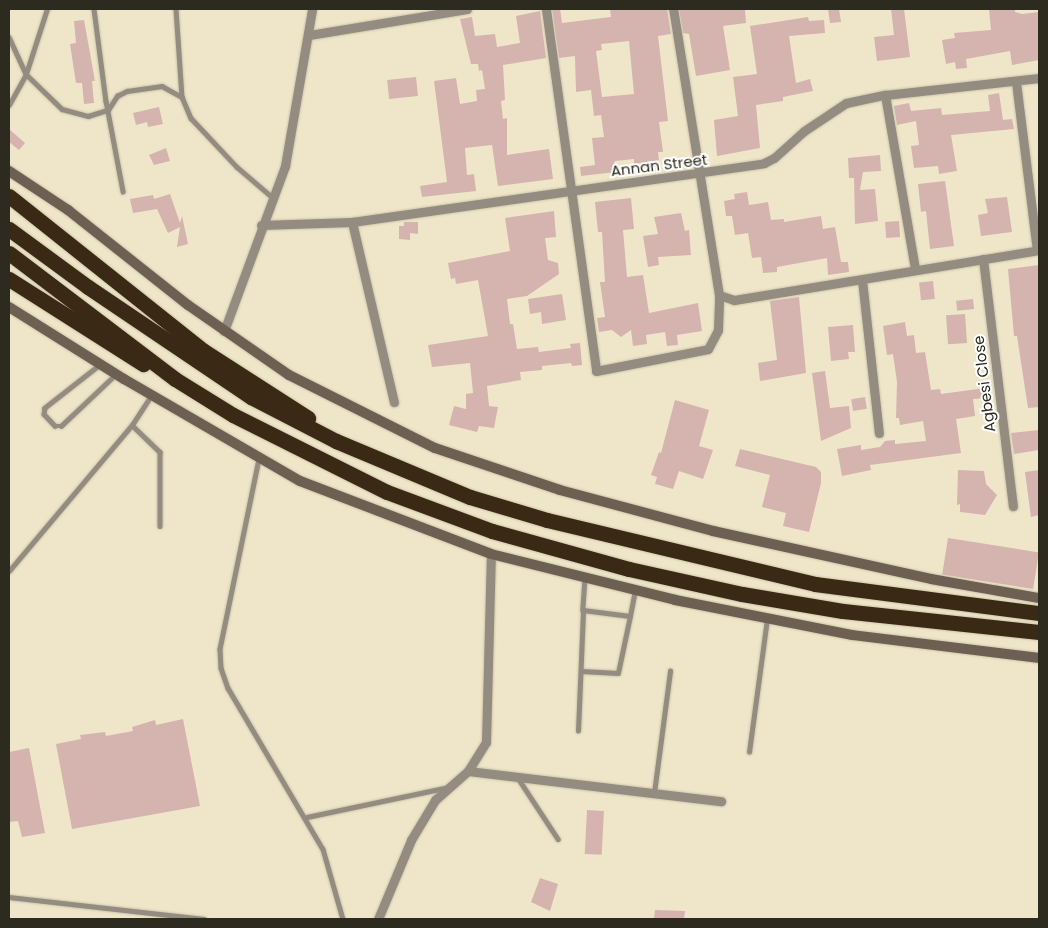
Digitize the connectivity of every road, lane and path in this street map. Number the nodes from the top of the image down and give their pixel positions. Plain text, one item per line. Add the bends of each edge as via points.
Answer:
1 (47, 9) edge
2 (94, 9) edge
3 (176, 9) edge
4 (312, 9) edge
5 (467, 9) edge
6 (546, 9) edge
7 (672, 9) edge
8 (309, 34) junction
9 (9, 37) edge
10 (26, 74) junction
11 (1039, 78) edge
12 (1016, 82) junction
13 (885, 95) junction
14 (182, 96) junction
15 (9, 105) edge
16 (108, 110) junction
17 (9, 170) edge
18 (698, 175) junction
19 (572, 189) junction
20 (123, 191) dead end
21 (9, 196) edge
22 (272, 197) junction
23 (352, 222) junction
24 (261, 224) junction
25 (9, 229) edge
26 (1038, 250) edge
27 (9, 252) edge
28 (983, 259) junction
29 (915, 268) junction
30 (9, 279) edge
31 (862, 280) junction
32 (719, 294) junction
33 (9, 307) edge
34 (224, 331) junction
35 (100, 365) junction
36 (116, 374) junction
37 (175, 379) junction
38 (152, 395) junction
39 (394, 402) dead end
40 (132, 425) junction
41 (879, 433) dead end
42 (336, 442) junction
43 (260, 457) junction
44 (1013, 506) dead end
45 (160, 526) dead end
46 (491, 554) junction
47 (9, 571) edge
48 (585, 578) junction
49 (635, 590) junction
50 (1039, 598) edge
51 (583, 610) junction
52 (1039, 613) edge
53 (630, 616) junction
54 (767, 618) junction
55 (1039, 632) edge
56 (1039, 658) edge
57 (581, 671) junction
58 (670, 671) dead end
59 (578, 731) dead end
60 (749, 752) dead end
61 (468, 770) junction
62 (518, 776) junction
63 (445, 788) junction
64 (654, 793) junction
65 (721, 800) dead end
66 (307, 817) junction
67 (558, 839) dead end
68 (9, 897) edge
69 (204, 919) edge
70 (343, 919) edge
71 (378, 919) edge

1 - 10 lane
2 - 16 lane
3 - 14 lane
4 - 8 street
5 - 8 street
6 - 19 street
7 - 18 street
8 - 22 street via 285,166
9 - 10 lane
10 - 15 lane
10 - 16 lane via 62,109 88,116
11 - 12 street, Annan Street
12 - 13 street, Annan Street
12 - 26 street
13 - 18 street, Annan Street via 846,103 764,163
13 - 29 street
14 - 16 lane via 162,86 127,91 117,96
14 - 22 lane via 191,118 237,167
16 - 20 lane
17 - 34 street via 68,210
18 - 19 street, Annan Street
18 - 32 street
19 - 23 street, Annan Street
19 - 32 street via 596,371 708,349 718,330
21 - 42 highway via 204,351 306,417
22 - 24 street
23 - 24 street, Annan Street
23 - 39 street
24 - 34 street
25 - 42 highway via 88,287 251,397
26 - 28 street
27 - 37 highway
28 - 29 street
28 - 44 street, Agbesi Close
29 - 31 street
30 - 37 highway via 141,364
31 - 32 street via 734,300
31 - 41 street
33 - 35 street
34 - 50 street via 289,375 435,448 560,490 713,531 931,579
35 - 36 street
35 - 36 lane via 46,408 44,414 55,426 61,426
36 - 38 street
37 - 55 highway via 232,415 312,457 387,492 492,531 629,569 742,594 843,611
38 - 40 lane
38 - 43 street
40 - 45 lane via 160,452
40 - 47 lane
42 - 52 highway via 470,497 716,563 815,584
43 - 46 street via 300,481
43 - 66 lane via 220,650 221,668 228,688 270,761
46 - 48 street
46 - 61 street via 488,725 486,742
48 - 49 street
48 - 51 lane
49 - 53 lane
49 - 54 street
51 - 53 lane
51 - 57 lane
53 - 57 lane via 618,674
54 - 56 street via 852,635
54 - 60 lane
57 - 59 lane
58 - 64 lane
61 - 62 street
61 - 63 street
62 - 64 street
62 - 67 lane
63 - 66 lane
63 - 71 street via 411,840
64 - 65 street
66 - 70 lane via 323,849
68 - 69 lane

